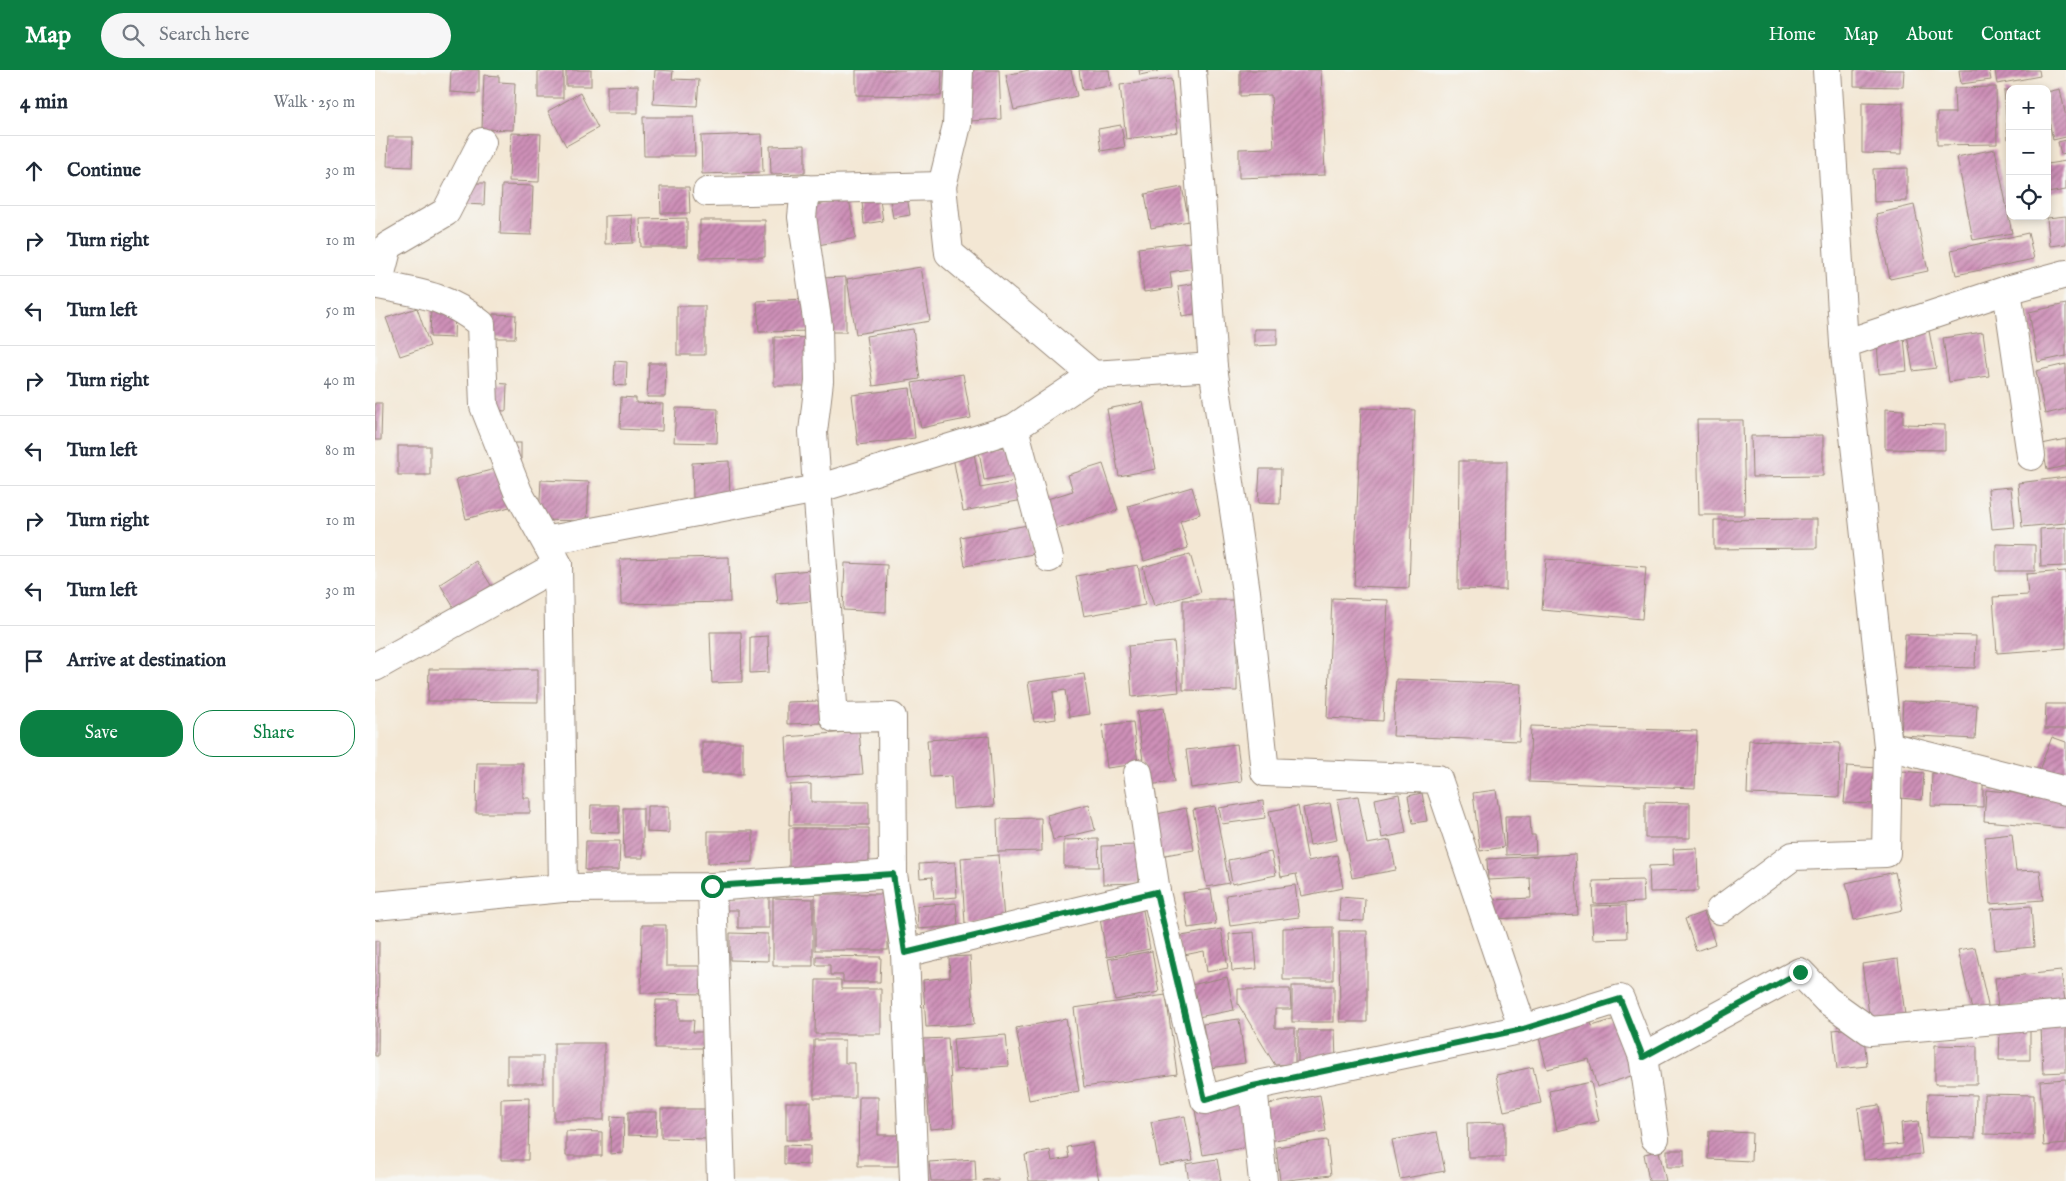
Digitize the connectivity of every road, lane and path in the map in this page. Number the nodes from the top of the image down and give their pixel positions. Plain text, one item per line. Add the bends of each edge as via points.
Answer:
1 (959, 70) edge
2 (1192, 70) edge
3 (1827, 70) edge
4 (482, 142) dead end
5 (942, 186) junction
6 (805, 189) junction
7 (707, 192) dead end
8 (2066, 274) edge
9 (2007, 290) junction
10 (1844, 344) junction
11 (1213, 367) junction
12 (1093, 375) junction
13 (1013, 428) junction
14 (2031, 456) dead end
15 (817, 489) junction
16 (1049, 558) dead end
17 (556, 560) junction
18 (375, 667) edge
19 (1888, 746) junction
20 (1138, 773) dead end
21 (2066, 791) edge
22 (893, 874) junction
23 (712, 886) junction
24 (563, 888) junction
25 (1156, 892) junction
26 (375, 906) edge
27 (1720, 910) dead end
28 (905, 953) junction
29 (2066, 1014) edge
30 (1523, 1029) junction
31 (1643, 1057) junction
32 (1253, 1086) junction
33 (1655, 1138) dead end
34 (721, 1181) edge
35 (914, 1181) edge
36 (1263, 1181) edge

1 - 5 street via 957,125
2 - 11 street
3 - 10 street
4 - 17 street via 446,212 388,246 378,285 433,296 461,308 481,324 483,406 518,492
5 - 6 street
5 - 12 street via 949,253
6 - 7 street
6 - 15 street via 802,217 818,326 819,380 813,432
8 - 9 street
9 - 10 street
9 - 14 street
10 - 19 street
11 - 12 street
11 - 30 street via 1246,592 1265,772 1438,779
12 - 13 street
13 - 15 street
13 - 16 street
15 - 17 street via 555,539
15 - 22 street via 834,718 892,717
17 - 18 street
17 - 24 street
19 - 21 street
19 - 27 street via 1886,853 1793,856
20 - 25 street
22 - 23 street
22 - 28 street
23 - 24 street
23 - 34 street
24 - 26 street
25 - 28 street
25 - 32 street via 1205,1100
28 - 35 street
29 - 31 street via 1870,1031 1827,1000 1800,972
30 - 31 street via 1620,999
30 - 32 street
31 - 33 street
32 - 36 street

